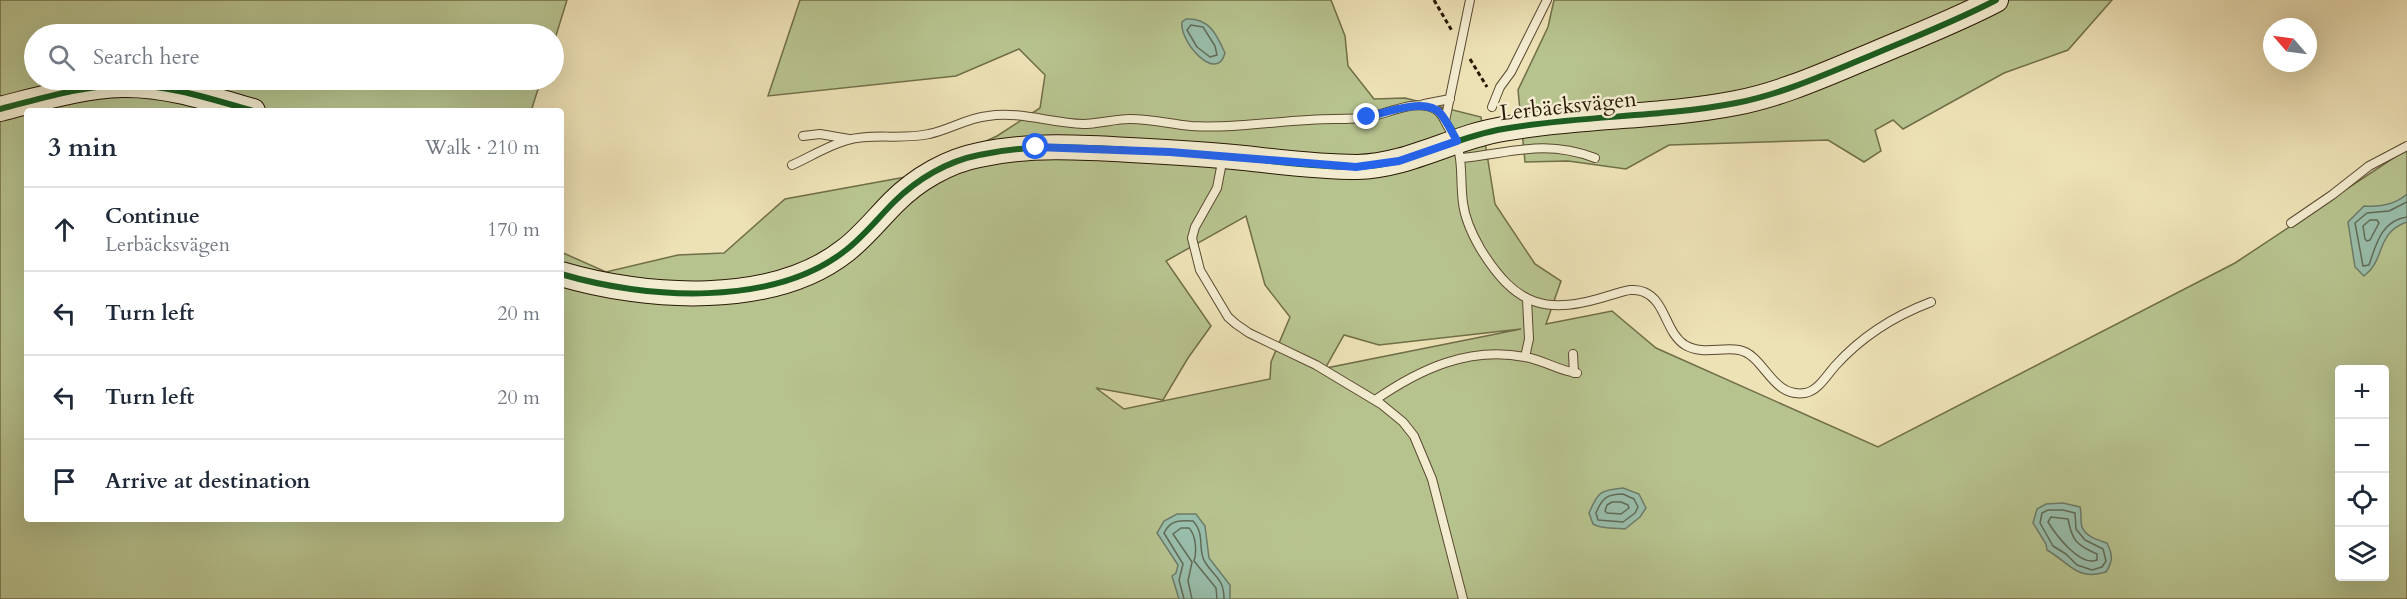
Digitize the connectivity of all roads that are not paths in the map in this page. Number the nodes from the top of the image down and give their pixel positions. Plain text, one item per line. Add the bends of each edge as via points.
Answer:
1 (1470, 0) edge
2 (1547, 0) edge
3 (1996, 0) edge
4 (80, 90) edge
5 (176, 90) edge
6 (1450, 99) junction
7 (1422, 105) junction
8 (1492, 107) dead end
9 (242, 108) edge
10 (0, 109) edge
11 (803, 136) dead end
12 (849, 139) junction
13 (1455, 140) junction
14 (2407, 146) edge
15 (1224, 156) junction
16 (1595, 158) dead end
17 (792, 165) dead end
18 (2291, 223) dead end
19 (564, 275) edge
20 (1527, 299) junction
21 (1931, 302) dead end
22 (1573, 354) dead end
23 (1525, 357) junction
24 (1375, 400) junction
25 (1463, 599) edge

1 - 6 lane
2 - 8 lane
3 - 13 street, Lerbäcksvägen via 1842,68 1762,97 1700,110 1519,126
4 - 10 street
5 - 9 street
6 - 7 lane
6 - 13 lane
7 - 12 lane via 1367,117 1230,126 1191,126 1144,119 1082,124 990,115 924,135
7 - 13 lane via 1434,108
11 - 12 lane via 820,134
12 - 17 lane
13 - 15 street, Lerbäcksvägen via 1410,158 1372,166 1323,166
13 - 16 lane via 1567,150
13 - 20 lane via 1463,202 1474,237 1499,276
14 - 18 lane via 2369,166
15 - 19 street, Lerbäcksvägen via 1055,147 975,155 918,182 829,262 792,279 756,287 708,292 656,291
15 - 24 lane via 1217,188 1192,238 1200,270 1219,303 1228,317 1249,333 1316,364
20 - 21 lane via 1564,307 1626,291 1645,292 1656,301 1673,334 1685,345 1744,352 1780,386 1804,393 1812,391 1853,347 1891,320
20 - 23 lane via 1529,329
22 - 23 lane via 1576,373
23 - 24 lane via 1487,354 1452,360 1401,383
24 - 25 lane via 1403,422 1419,446 1432,479

